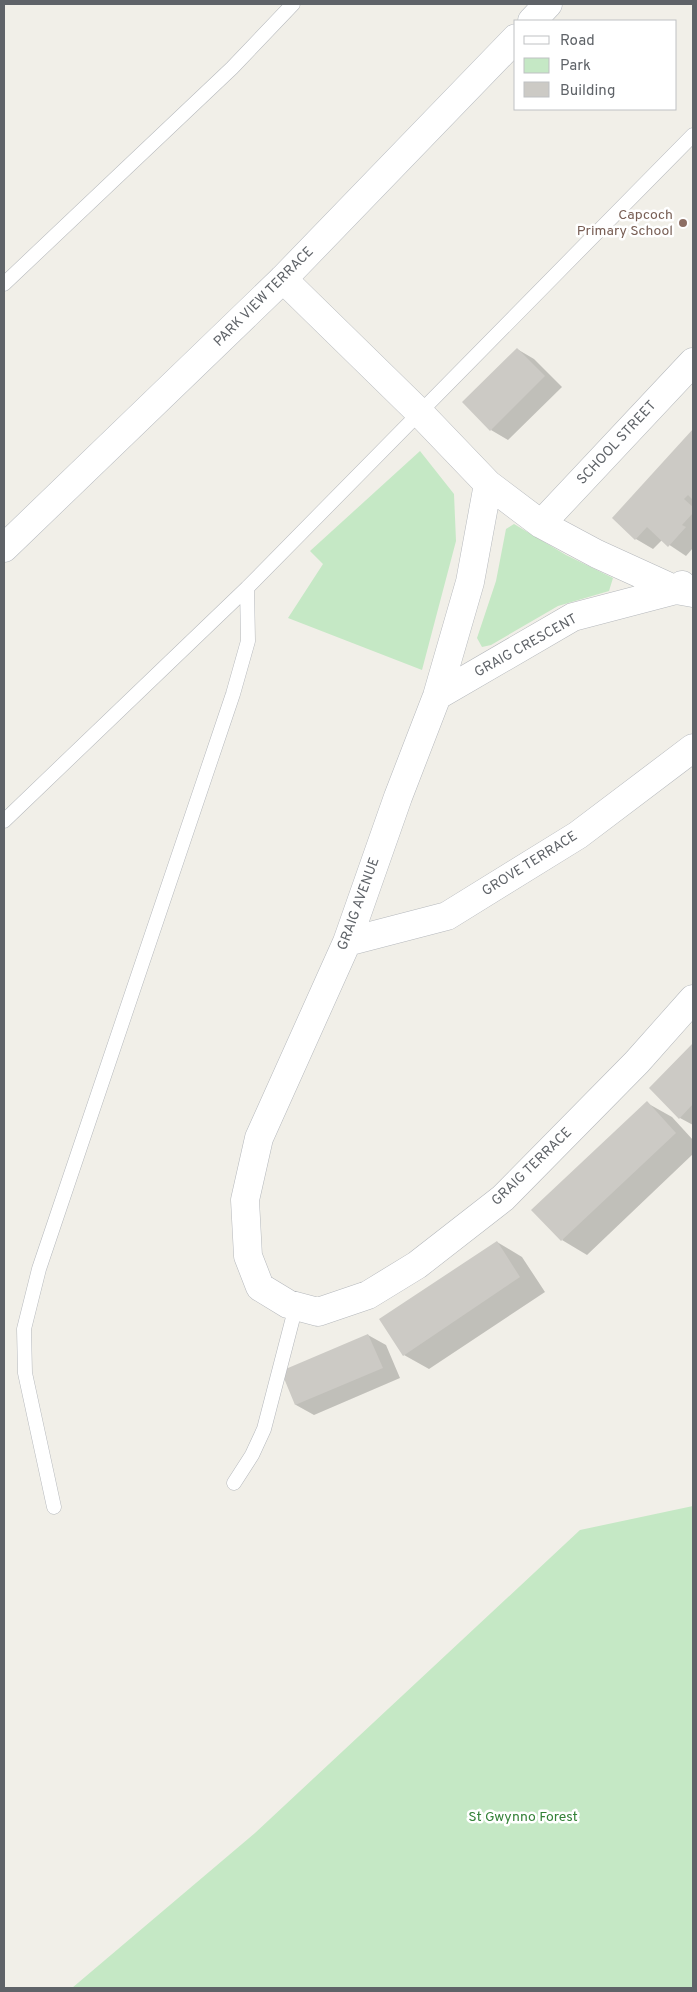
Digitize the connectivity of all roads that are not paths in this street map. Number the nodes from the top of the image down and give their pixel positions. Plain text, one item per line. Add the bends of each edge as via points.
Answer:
1 (293, 4) edge
2 (548, 4) edge
3 (533, 20) edge
4 (514, 40) edge
5 (693, 135) edge
6 (283, 279) junction
7 (4, 284) edge
8 (693, 362) edge
9 (419, 412) junction
10 (488, 484) junction
11 (541, 524) junction
12 (4, 548) edge
13 (688, 587) edge
14 (247, 588) junction
15 (437, 696) junction
16 (693, 748) edge
17 (4, 821) edge
18 (346, 942) junction
19 (693, 999) edge
20 (292, 1305) junction
21 (234, 1483) dead end
22 (54, 1507) dead end

1 - 7 lane via 232,68
2 - 3 street
4 - 6 street, PARK VIEW TERRACE
5 - 9 lane
6 - 9 street
6 - 12 street, PARK VIEW TERRACE
8 - 11 street, SCHOOL STREET
9 - 10 street
9 - 14 lane
10 - 11 street
10 - 15 street, GRAIG AVENUE via 470,582
11 - 13 street via 597,554
13 - 15 street, GRAIG CRESCENT via 573,617
14 - 17 lane
14 - 22 lane via 248,641 233,694 39,1269 24,1329 25,1373
15 - 18 street, GRAIG AVENUE
16 - 18 street, GROVE TERRACE via 578,834 447,916
18 - 20 street, GRAIG AVENUE via 259,1138 245,1200 248,1256 260,1287
19 - 20 street, GRAIG TERRACE via 637,1062 504,1198 417,1265 368,1295 335,1307 318,1312
20 - 21 lane via 264,1429

